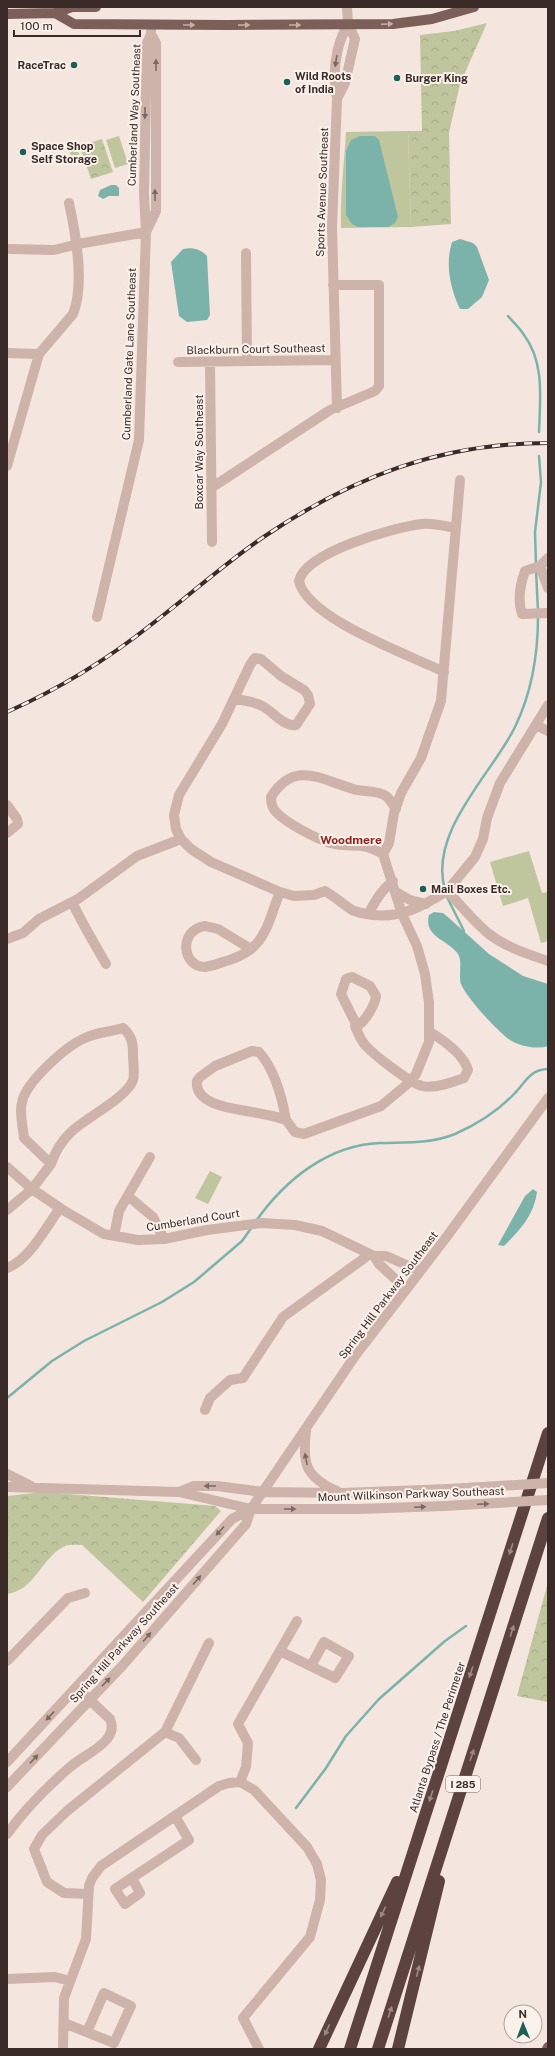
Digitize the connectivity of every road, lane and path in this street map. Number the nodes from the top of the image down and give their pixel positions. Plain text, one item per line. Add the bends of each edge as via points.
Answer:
1 (96, 7) edge
2 (347, 7) edge
3 (474, 7) edge
4 (50, 11) edge
5 (7, 14) edge
6 (348, 24) junction
7 (151, 29) junction
8 (337, 99) junction
9 (69, 204) dead end
10 (146, 232) junction
11 (78, 244) junction
12 (10, 249) dead end
13 (246, 253) dead end
14 (333, 285) junction
15 (7, 353) edge
16 (39, 354) junction
17 (334, 360) junction
18 (246, 361) junction
19 (178, 362) dead end
20 (210, 362) junction
21 (337, 408) junction
22 (7, 466) edge
23 (460, 480) dead end
24 (211, 488) junction
25 (455, 528) junction
26 (212, 542) dead end
27 (548, 558) edge
28 (540, 566) junction
29 (548, 588) edge
30 (548, 613) edge
31 (97, 617) dead end
32 (444, 672) junction
33 (234, 699) junction
34 (548, 705) edge
35 (536, 724) junction
36 (548, 731) edge
37 (7, 805) edge
38 (396, 809) junction
39 (7, 833) edge
40 (181, 839) junction
41 (383, 854) junction
42 (393, 881) junction
43 (447, 891) junction
44 (280, 892) junction
45 (396, 892) junction
46 (72, 902) junction
47 (426, 904) junction
48 (368, 914) junction
49 (402, 914) junction
50 (7, 939) edge
51 (251, 949) junction
52 (548, 961) edge
53 (106, 964) dead end
54 (355, 1026) junction
55 (430, 1032) junction
56 (411, 1081) junction
57 (548, 1098) edge
58 (286, 1120) junction
59 (150, 1157) dead end
60 (51, 1164) junction
61 (7, 1167) edge
62 (32, 1189) junction
63 (128, 1196) junction
64 (60, 1208) junction
65 (7, 1210) edge
66 (114, 1236) junction
67 (164, 1239) junction
68 (372, 1255) junction
69 (7, 1268) edge
70 (420, 1271) junction
71 (406, 1289) junction
72 (205, 1410) dead end
73 (306, 1429) junction
74 (548, 1433) edge
75 (7, 1474) edge
76 (548, 1483) edge
77 (7, 1487) edge
78 (49, 1489) junction
79 (179, 1492) junction
80 (263, 1492) junction
81 (342, 1493) junction
82 (548, 1500) edge
83 (252, 1509) junction
84 (548, 1518) edge
85 (85, 1593) dead end
86 (297, 1621) dead end
87 (209, 1643) dead end
88 (280, 1650) junction
89 (8, 1657) edge
90 (311, 1666) dead end
91 (77, 1688) junction
92 (89, 1700) junction
93 (165, 1732) junction
94 (196, 1760) dead end
95 (7, 1762) edge
96 (240, 1782) junction
97 (7, 1787) edge
98 (460, 1793) junction
99 (175, 1816) junction
100 (7, 1834) edge
101 (418, 1839) junction
102 (132, 1878) dead end
103 (88, 1894) junction
104 (7, 1979) edge
105 (70, 1981) junction
106 (64, 2023) junction
107 (87, 2032) junction
108 (63, 2049) edge
109 (259, 2049) edge
110 (319, 2049) edge
111 (350, 2049) edge
112 (378, 2049) edge
113 (398, 2049) edge

1 - 4 main road via 72,7
2 - 6 street, Sports Avenue Southeast
6 -> 3 main road via 422,21
4 - 5 main road
4 - 7 main road via 74,24
7 -> 6 main road
6 -> 8 street, Sports Avenue Southeast via 340,37 333,81
6 - 8 street, Sports Avenue Southeast via 355,39 345,83
7 - 10 street, Cumberland Way Southeast via 156,43 156,211
8 - 14 street, Sports Avenue Southeast via 332,227
9 - 11 street
10 - 11 street
10 - 31 street, Cumberland Gate Lane Southeast via 139,440
11 - 12 street via 54,250
11 - 16 street via 76,307
13 - 18 street
14 - 17 street, Sports Avenue Southeast
14 - 21 street via 379,285 379,386 375,391
15 - 16 street
16 - 22 street
17 - 18 street, Blackburn Court Southeast
17 - 21 street, Sports Avenue Southeast
18 - 20 street, Blackburn Court Southeast
19 - 20 street, Blackburn Court Southeast
20 - 24 street, Boxcar Way Southeast
21 - 24 street
23 - 25 street
24 - 26 street, Boxcar Way Southeast
25 - 32 street
25 - 32 street via 423,524 381,532 325,555 302,572 299,581 310,600 338,622
27 - 28 street
28 - 29 street
28 - 30 street via 525,570 520,585 520,606 522,614
32 - 38 street via 441,701 429,740 401,793
33 - 33 street via 263,706 285,723 296,725 310,704 304,690 256,658
33 - 40 street via 214,738 179,795 174,815
34 - 35 street
35 - 36 street
35 - 43 street via 500,783 475,857
37 - 39 street via 18,824 14,830
38 - 41 street via 389,843
38 - 41 street via 386,796 360,791 310,774 285,780 271,798 276,812 301,829 330,843 367,846
40 - 44 street via 191,850 211,862
40 - 46 street via 137,856
41 - 42 street
42 - 45 street
42 - 48 street via 378,896
43 - 47 street
43 - 52 street via 498,940
44 - 48 street via 294,896 314,895 324,890 353,910
44 - 51 street via 270,921 256,946
45 - 47 street via 406,899
45 - 49 street
46 - 50 street via 39,919 24,933
46 - 53 street
47 - 49 street
48 - 49 street via 389,917
49 - 55 street via 417,946 425,974 430,1003
51 - 51 street via 218,929 205,926 195,928 188,936 186,946 188,954 196,964 206,967 240,957
54 - 54 street via 341,994 346,979 352,977 370,986 376,996 361,1024
54 - 56 street via 359,1037 368,1048
55 - 56 street via 429,1042
55 - 56 street via 467,1065 467,1075 459,1080 437,1085 423,1086
56 - 58 street via 381,1106 304,1134 295,1132
57 - 70 street, Spring Hill Parkway Southeast
58 - 58 street via 218,1106 202,1096 197,1081 215,1066 252,1051 259,1052 268,1065 278,1089
59 - 63 street
60 - 60 street via 56,1150 69,1133 104,1108 133,1080 133,1044 130,1034 123,1028 98,1033 75,1043 39,1075 24,1095 24,1138
60 - 62 street
61 - 62 street, Cumberland Court
62 - 64 street, Cumberland Court
62 - 65 street
63 - 66 street via 119,1211
63 - 67 street via 153,1217
64 - 66 street, Cumberland Court via 104,1234
64 - 69 street via 30,1250
66 - 67 street, Cumberland Court via 138,1240
67 - 68 street, Cumberland Court via 262,1223 295,1225 322,1231
68 - 70 street, Cumberland Court via 386,1256
68 - 71 street, Cumberland Court
68 - 72 street via 282,1317 243,1378 230,1380 210,1398
70 - 71 street, Spring Hill Parkway Southeast
71 - 73 street, Spring Hill Parkway Southeast via 355,1356
73 - 80 street, Spring Hill Parkway Southeast
81 -> 73 street via 311,1475 304,1456
74 -> 101 highway, Atlanta Bypass / The Perimeter / I 285
75 - 78 street via 28,1485
76 - 81 street, Mount Wilkinson Parkway Southeast, bridge
77 - 78 street
78 - 79 street
80 -> 79 street, Mount Wilkinson Parkway Southeast via 217,1486 194,1486
79 - 83 street
80 - 81 street, Mount Wilkinson Parkway Southeast
80 - 83 street, Spring Hill Parkway Southeast
83 -> 82 street, Mount Wilkinson Parkway Southeast, bridge via 358,1510
83 -> 91 street, Spring Hill Parkway Southeast via 232,1519
92 -> 83 street, Spring Hill Parkway Southeast via 123,1665 246,1524
98 -> 84 highway, I 285
85 - 89 street via 68,1598
86 - 88 street
87 - 93 street
88 - 90 street
88 - 96 street via 238,1724 248,1743 246,1767
91 - 92 street
91 -> 95 street, Spring Hill Parkway Southeast
97 -> 92 street, Spring Hill Parkway Southeast
92 - 100 street via 110,1719 112,1729 108,1738 54,1781
93 - 94 street via 179,1738
93 - 103 street via 67,1811 42,1835 34,1849 47,1882 64,1893
96 - 99 street via 219,1786
96 - 109 street via 254,1790 300,1838 312,1855 321,1880 320,1900 310,1937 243,2018
112 -> 98 highway, I 285
113 -> 98 highway
99 - 102 street via 189,1840
99 - 103 street via 101,1866 92,1878
101 -> 110 highway
101 - 111 highway, Atlanta Bypass / The Perimeter / I 285
103 - 105 street via 86,1939
104 - 105 street via 55,1977
105 - 106 street via 64,1998
106 - 107 street
106 - 108 street
107 - 107 street via 114,2043 131,2006 104,1994

